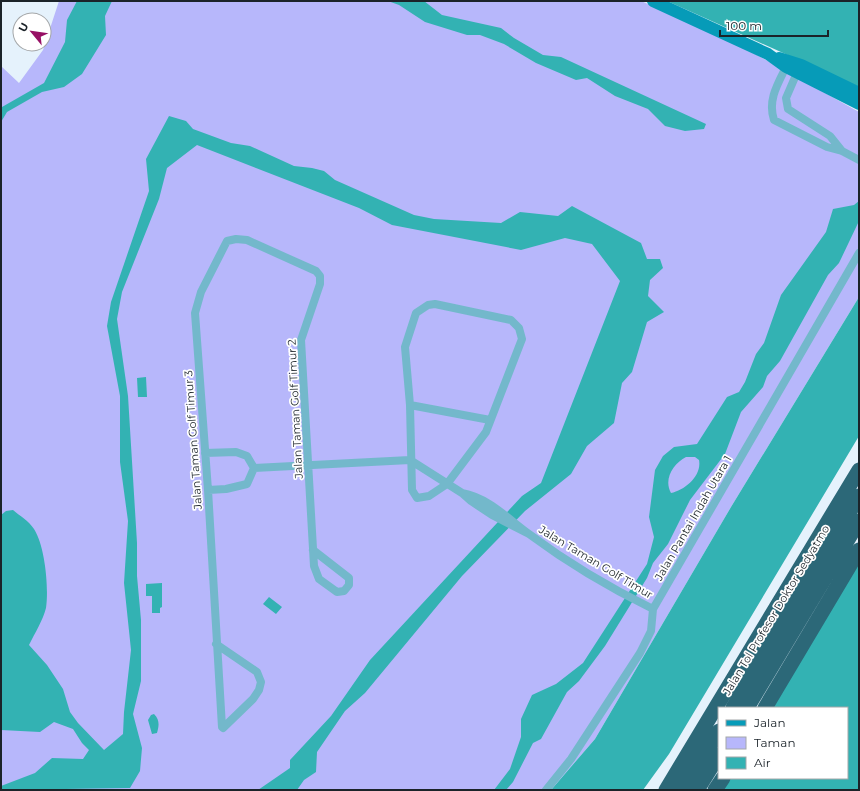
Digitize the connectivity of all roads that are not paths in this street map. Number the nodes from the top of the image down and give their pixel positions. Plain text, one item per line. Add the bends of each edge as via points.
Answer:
1 (653, 1) edge
2 (793, 66) junction
3 (859, 93) edge
4 (859, 104) edge
5 (842, 151) junction
6 (859, 160) edge
7 (227, 241) joint
8 (859, 253) edge
9 (410, 405) junction
10 (490, 420) junction
11 (205, 453) junction
12 (410, 460) junction
13 (308, 465) junction
14 (254, 468) junction
15 (859, 470) edge
16 (447, 484) junction
17 (208, 490) junction
18 (859, 496) edge
19 (859, 520) edge
20 (313, 550) junction
21 (859, 550) edge
22 (653, 609) junction
23 (216, 644) junction
24 (734, 707) edge
25 (748, 707) edge
26 (766, 707) edge
27 (718, 734) edge
28 (718, 757) edge
29 (722, 779) edge
30 (546, 790) edge
31 (666, 790) edge
32 (683, 790) edge
33 (697, 790) edge
34 (715, 790) edge

1 - 2 street
2 - 3 street
2 - 4 street
2 - 5 street via 786,98 788,109 830,136
2 - 5 street via 774,93 771,109 774,120 827,147
5 - 6 street
7 - 11 street, Jalan Taman Golf Timur 3 via 201,292 195,314
7 - 13 street, Jalan Taman Golf Timur 2 via 247,240 316,271 320,276 320,284 301,340
8 - 22 street, Jalan Pantai Indah Utara 1
9 - 10 street
9 - 10 street via 405,347 416,313 428,305 435,304 511,320 519,328 522,339
9 - 12 street
10 - 16 street via 486,432
11 - 14 street via 236,452 247,456
11 - 17 street, Jalan Taman Golf Timur 3
12 - 13 street
12 - 16 street, Jalan Taman Golf Timur
12 - 16 street via 412,490 417,498 429,496
13 - 14 street
13 - 20 street, Jalan Taman Golf Timur 2
14 - 17 street via 247,484
15 - 31 highway, Jalan Tol Profesor Doktor Sedyatmo
16 - 22 street, Jalan Taman Golf Timur via 462,493 473,495 495,512 614,588
17 - 23 street, Jalan Taman Golf Timur 3
18 - 24 highway, Jalan Tol Profesor Doktor Sedyatmo
19 - 25 highway
20 - 20 street, Jalan Taman Golf Timur 2 via 314,566 319,579 337,592 344,591 349,585 349,578
21 - 26 highway
22 - 30 street, Jalan Pantai Indah Utara 1 via 651,631 640,653 571,759
23 - 23 street, Jalan Taman Golf Timur 3 via 256,672 261,682 253,699 223,728
27 - 32 highway
28 - 33 highway
29 - 34 highway

